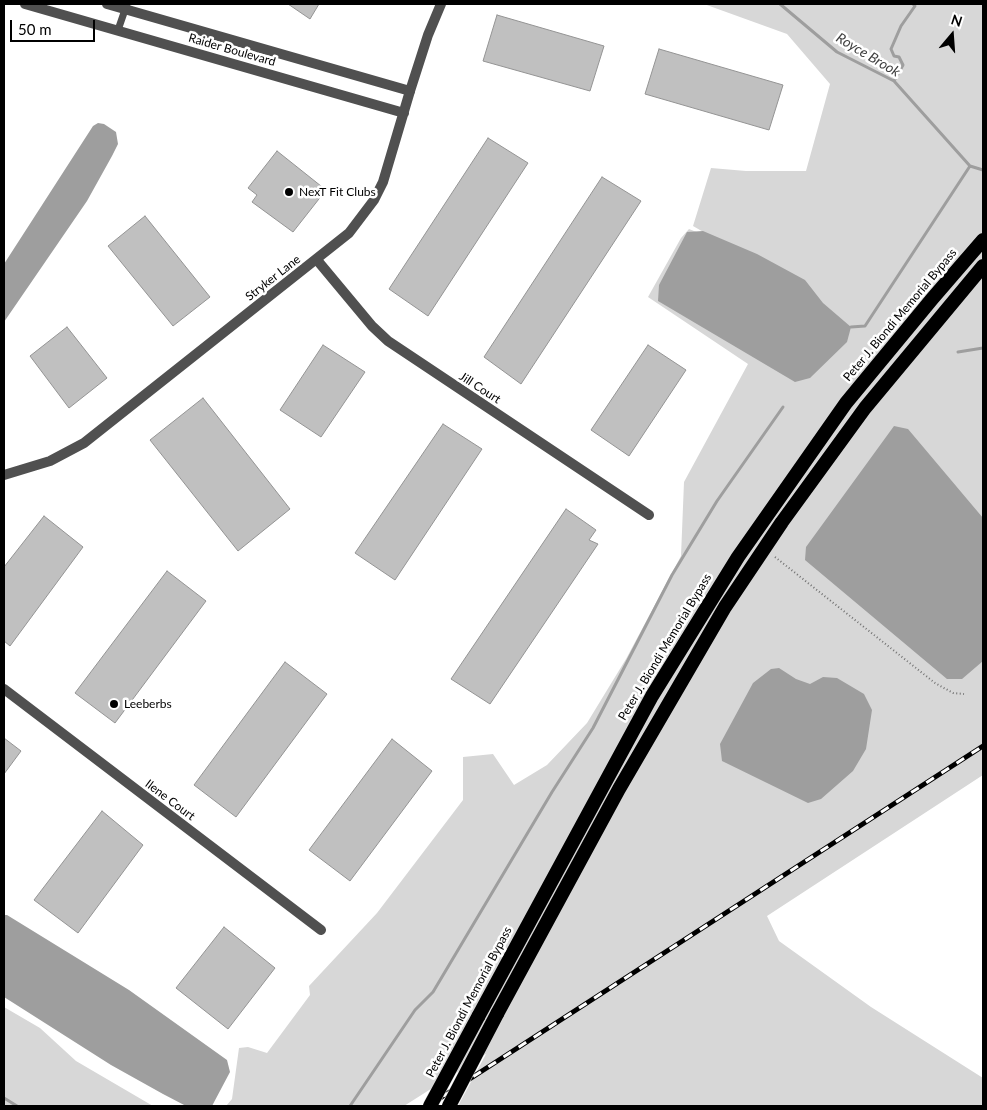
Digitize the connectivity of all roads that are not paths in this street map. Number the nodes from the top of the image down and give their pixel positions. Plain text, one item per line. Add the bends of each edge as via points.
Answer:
1 (25, 4) edge
2 (107, 4) edge
3 (441, 4) edge
4 (126, 6) edge
5 (118, 30) junction
6 (410, 91) junction
7 (404, 113) junction
8 (983, 240) edge
9 (317, 260) junction
10 (983, 266) edge
11 (4, 475) edge
12 (649, 515) dead end
13 (4, 689) edge
14 (321, 930) dead end
15 (430, 1106) edge
16 (448, 1106) edge

1 - 5 street, Raider Boulevard
2 - 4 street, Raider Boulevard
3 - 6 street, Stryker Lane
4 - 5 lane
4 - 6 street, Raider Boulevard
5 - 7 street, Raider Boulevard
6 - 7 street, Stryker Lane
7 - 9 street, Stryker Lane via 392,156 374,200 349,233
8 - 15 highway, Peter J. Biondi Memorial Bypass, bridge via 846,403 738,557 652,696
9 - 11 street, Stryker Lane via 84,443 50,461
9 - 12 street, Jill Court via 388,341
10 - 16 highway, bridge via 822,465 726,607 619,789
13 - 14 street, Ilene Court

